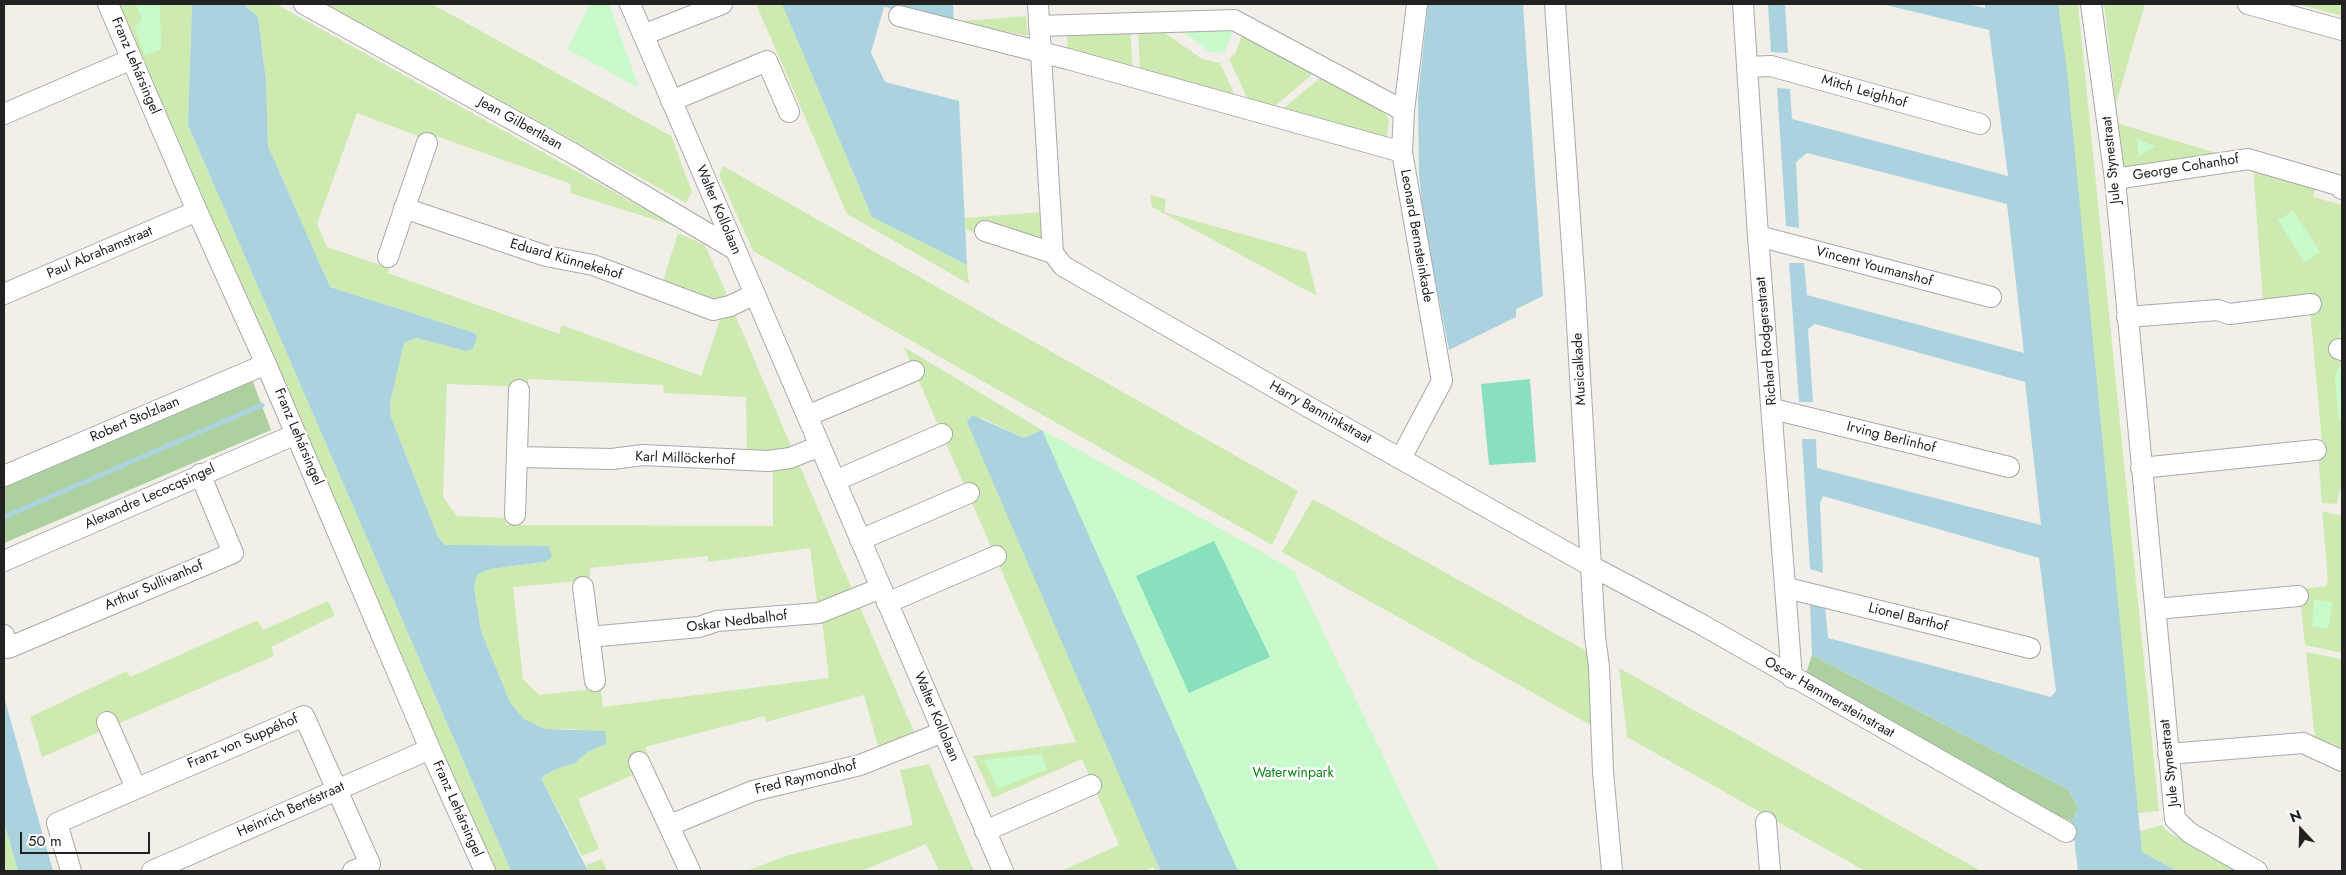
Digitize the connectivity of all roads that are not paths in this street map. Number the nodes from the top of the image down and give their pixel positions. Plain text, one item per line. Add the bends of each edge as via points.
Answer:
1 (108, 4) edge
2 (304, 4) edge
3 (630, 4) edge
4 (722, 4) edge
5 (1038, 4) edge
6 (1417, 4) edge
7 (1555, 4) edge
8 (1743, 4) edge
9 (2091, 4) edge
10 (2248, 4) edge
11 (899, 16) dead end
12 (1040, 26) junction
13 (2342, 30) edge
14 (644, 35) junction
15 (1042, 54) junction
16 (132, 59) junction
17 (1748, 67) junction
18 (672, 101) junction
19 (1404, 111) junction
20 (789, 112) dead end
21 (4, 114) edge
22 (1980, 124) dead end
23 (427, 143) dead end
24 (1402, 152) junction
25 (2115, 179) junction
26 (2342, 185) edge
27 (404, 208) junction
28 (197, 211) junction
29 (985, 231) dead end
30 (1758, 236) junction
31 (734, 249) junction
32 (1053, 253) junction
33 (388, 257) dead end
34 (4, 294) edge
35 (755, 294) junction
36 (1991, 297) dead end
37 (2311, 304) dead end
38 (2127, 317) junction
39 (266, 364) junction
40 (914, 371) dead end
41 (519, 390) dead end
42 (1773, 409) junction
43 (807, 416) junction
44 (296, 434) junction
45 (942, 434) dead end
46 (820, 446) junction
47 (2316, 450) dead end
48 (517, 457) junction
49 (1401, 458) junction
50 (2009, 467) dead end
51 (2141, 468) junction
52 (200, 474) junction
53 (4, 476) edge
54 (835, 481) junction
55 (969, 493) dead end
56 (515, 515) dead end
57 (860, 540) junction
58 (996, 556) dead end
59 (4, 561) edge
60 (1591, 566) junction
61 (583, 587) dead end
62 (1787, 588) junction
63 (884, 596) junction
64 (2298, 596) dead end
65 (2156, 609) junction
66 (4, 635) edge
67 (589, 637) junction
68 (2030, 648) dead end
69 (1792, 678) junction
70 (594, 681) dead end
71 (107, 722) dead end
72 (943, 732) junction
73 (430, 749) junction
74 (2168, 754) junction
75 (2342, 761) edge
76 (639, 762) dead end
77 (1091, 786) dead end
78 (136, 788) junction
79 (337, 790) junction
80 (1766, 822) dead end
81 (670, 825) junction
82 (985, 831) junction
83 (2066, 832) dead end
84 (70, 871) edge
85 (152, 871) edge
86 (354, 871) edge
87 (485, 871) edge
88 (690, 871) edge
89 (1003, 871) edge
90 (1612, 871) edge
91 (1770, 871) edge
92 (2257, 871) edge

1 - 16 street, Franz Lehársingel
2 - 31 street, Jean Gilbertlaan via 574,154
3 - 14 street, Walter Kollolaan
4 - 14 street
5 - 12 street
6 - 19 street, Leonard Bernsteinkade
7 - 60 street, Musicalkade
8 - 17 street, Richard Rodgersstraat
9 - 25 street, Jule Stynestraat
10 - 13 street
11 - 15 street
12 - 15 street
12 - 19 street via 1234,20
14 - 18 street, Walter Kollolaan
15 - 24 street
15 - 32 street
16 - 21 street
16 - 28 street, Franz Lehársingel
17 - 22 street, Mitch Leighhof via 1771,66
17 - 30 street, Richard Rodgersstraat
18 - 20 street via 767,61
18 - 31 street, Walter Kollolaan
19 - 24 street, Leonard Bernsteinkade
23 - 27 street
24 - 49 street, Leonard Bernsteinkade via 1442,381
25 - 26 street, George Cohanhof via 2248,159
25 - 38 street, Jule Stynestraat
27 - 33 street
27 - 35 street, Eduard Künnekehof via 546,256 593,265 713,310
28 - 34 street, Paul Abrahamstraat
28 - 39 street, Franz Lehársingel
29 - 32 street, Harry Banninkstraat
30 - 36 street, Vincent Youmanshof
30 - 42 street, Richard Rodgersstraat
31 - 35 street, Walter Kollolaan
32 - 49 street, Harry Banninkstraat via 1063,266
35 - 43 street, Walter Kollolaan
37 - 38 street via 2229,314 2218,310
38 - 51 street, Jule Stynestraat
39 - 44 street, Franz Lehársingel
39 - 53 street, Robert Stolzlaan
40 - 43 street
41 - 48 street
42 - 50 street, Irving Berlinhof
42 - 62 street, Richard Rodgersstraat
43 - 46 street, Walter Kollolaan
44 - 52 street, Alexandre Lecocqsingel
44 - 73 street, Franz Lehársingel
45 - 54 street
46 - 48 street, Karl Millöckerhof via 790,458 768,462 643,455 612,459
46 - 54 street, Walter Kollolaan
47 - 51 street
48 - 56 street
49 - 60 street, Harry Banninkstraat
51 - 65 street, Jule Stynestraat
52 - 59 street, Alexandre Lecocqsingel
52 - 66 street, Arthur Sullivanhof via 233,553 8,648
54 - 57 street, Walter Kollolaan
55 - 57 street
57 - 63 street, Walter Kollolaan
58 - 63 street
60 - 69 street, Oscar Hammersteinstraat via 1699,623
60 - 90 street, Musicalkade
61 - 67 street
62 - 68 street, Lionel Barthof
62 - 69 street, Richard Rodgersstraat
63 - 67 street, Oskar Nedbalhof via 819,613 717,621 699,627
63 - 72 street, Walter Kollolaan
64 - 65 street
65 - 74 street, Jule Stynestraat
67 - 70 street
69 - 83 street, Oscar Hammersteinstraat
71 - 78 street
72 - 81 street, Fred Raymondhof via 860,765 753,791
72 - 82 street, Walter Kollolaan
73 - 79 street, Heinrich Bertéstraat
73 - 87 street, Franz Lehársingel
74 - 75 street via 2303,743
74 - 92 street, Jule Stynestraat via 2176,819 2190,833
76 - 81 street
77 - 82 street
78 - 79 street, Franz von Suppéhof via 304,716
78 - 84 street, Franz von Suppéhof via 57,823
79 - 85 street, Heinrich Bertéstraat
79 - 86 street via 370,864
80 - 91 street
81 - 88 street
82 - 89 street, Walter Kollolaan

